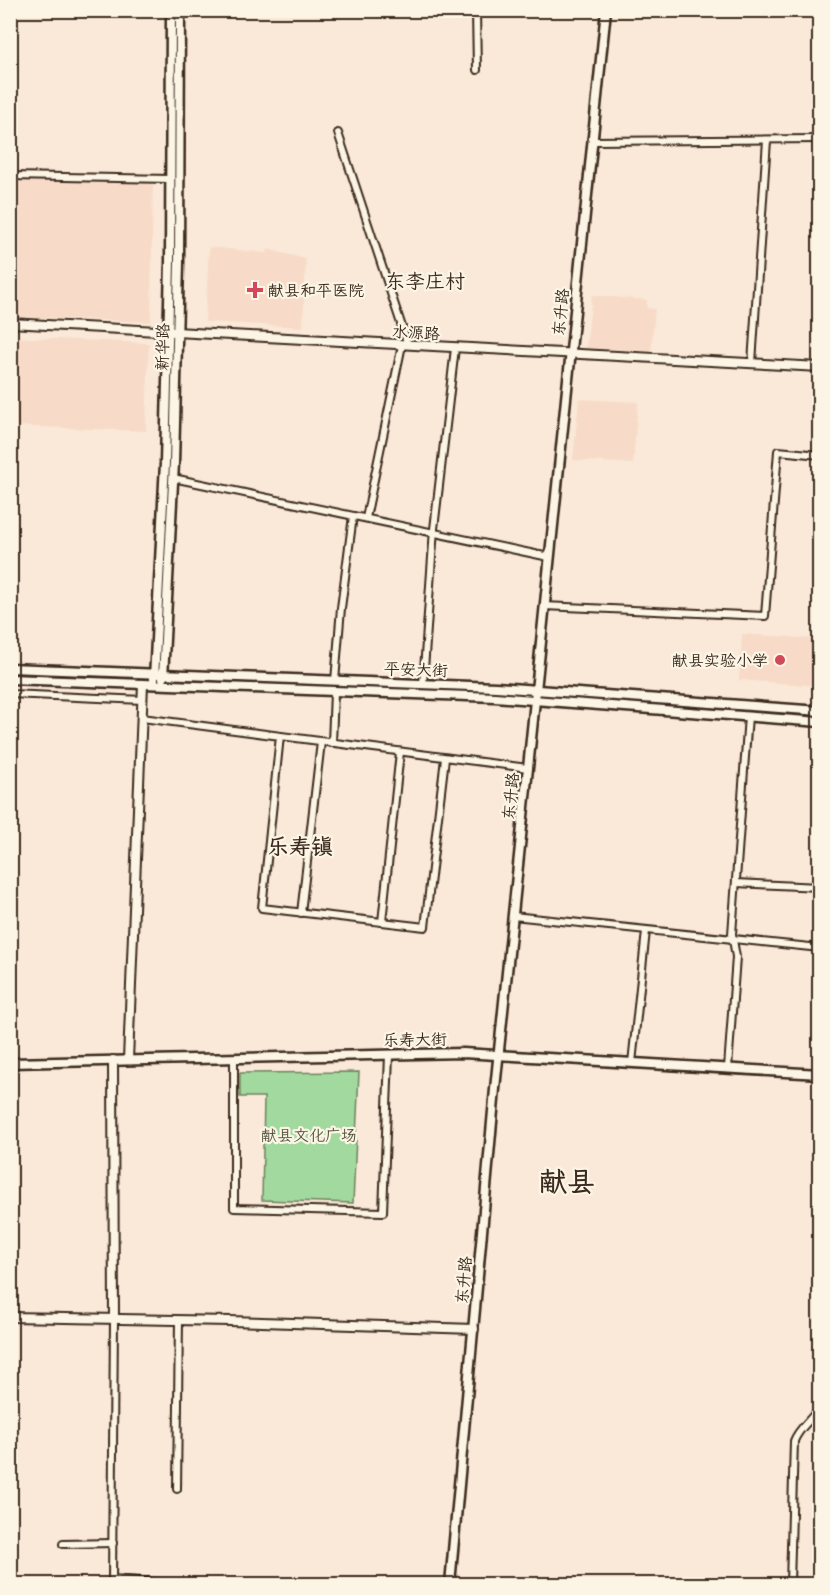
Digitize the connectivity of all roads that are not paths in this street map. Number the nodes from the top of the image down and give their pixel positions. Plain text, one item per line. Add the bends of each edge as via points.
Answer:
1 (171, 10) edge
2 (180, 10) edge
3 (476, 10) edge
4 (606, 10) edge
5 (477, 70) dead end
6 (338, 133) dead end
7 (819, 139) edge
8 (767, 140) junction
9 (592, 141) junction
10 (10, 176) edge
11 (170, 179) junction
12 (10, 323) edge
13 (173, 333) junction
14 (405, 345) junction
15 (455, 348) junction
16 (570, 354) junction
17 (752, 363) junction
18 (819, 367) edge
19 (819, 455) edge
20 (173, 478) junction
21 (353, 516) junction
22 (366, 518) junction
23 (434, 533) junction
24 (549, 557) junction
25 (544, 606) junction
26 (10, 668) edge
27 (159, 674) junction
28 (10, 679) edge
29 (335, 681) junction
30 (143, 684) junction
31 (423, 684) junction
32 (158, 685) junction
33 (536, 689) junction
34 (334, 692) junction
35 (10, 694) edge
36 (142, 700) junction
37 (535, 700) junction
38 (819, 711) edge
39 (748, 716) junction
40 (142, 718) junction
41 (819, 722) edge
42 (280, 736) junction
43 (321, 742) junction
44 (332, 743) junction
45 (400, 752) junction
46 (445, 758) junction
47 (528, 768) junction
48 (736, 882) junction
49 (819, 887) edge
50 (301, 913) junction
51 (513, 916) junction
52 (382, 922) junction
53 (646, 931) junction
54 (733, 940) junction
55 (819, 948) edge
56 (389, 1055) junction
57 (499, 1055) junction
58 (234, 1058) junction
59 (113, 1060) junction
60 (128, 1060) junction
61 (10, 1063) edge
62 (632, 1063) junction
63 (728, 1068) junction
64 (819, 1074) edge
65 (10, 1317) edge
66 (114, 1318) junction
67 (179, 1320) junction
68 (474, 1329) junction
69 (819, 1406) edge
70 (177, 1489) dead end
71 (63, 1544) dead end
72 (113, 1544) junction
73 (112, 1582) edge
74 (183, 1584) edge
75 (450, 1584) edge
76 (790, 1584) edge

1 - 11 main road, 新华路
2 - 13 main road, 新华路
3 - 5 street
4 - 9 main road, 东升路
6 - 14 street
7 - 8 street
8 - 9 street
8 - 17 street
9 - 16 main road, 东升路
10 - 11 street
11 - 13 main road, 新华路
12 - 13 street, 水源路
13 - 14 street, 水源路
13 - 20 main road, 新华路
13 - 27 main road, 新华路
14 - 15 street, 水源路
14 - 22 street
15 - 16 street, 水源路
15 - 23 street
16 - 17 street, 水源路
16 - 24 main road, 东升路
17 - 18 street, 水源路
19 - 25 street via 778,451 765,616
20 - 21 street
20 - 27 main road, 新华路
21 - 22 street
21 - 29 street
22 - 23 street
23 - 24 street
23 - 31 street
24 - 25 main road, 东升路
25 - 33 main road, 东升路
26 - 27 main road, 平安大街
27 - 29 main road, 平安大街
27 - 32 main road, 新华路
28 - 30 main road, 平安大街
29 - 31 main road, 平安大街
30 - 32 main road, 平安大街
30 - 36 street
31 - 33 main road, 平安大街
32 - 34 main road, 平安大街
33 - 37 main road, 东升路
33 - 38 main road, 平安大街
34 - 37 main road, 平安大街
34 - 44 street
35 - 36 street
36 - 40 street
37 - 39 main road, 平安大街
37 - 47 main road, 东升路
39 - 41 main road, 平安大街
39 - 48 street
40 - 42 street
40 - 60 street
42 - 43 street
42 - 50 street via 262,908
43 - 44 street
43 - 50 street
44 - 45 street
45 - 46 street
45 - 52 street
46 - 47 street
46 - 52 street via 425,927
47 - 51 main road, 东升路
48 - 49 street
48 - 54 street
50 - 52 street
51 - 53 street
51 - 57 main road, 东升路
53 - 54 street
53 - 62 street
54 - 55 street
54 - 63 street via 736,957
56 - 57 main road, 乐寿大街
56 - 58 main road, 乐寿大街
56 - 58 street via 383,1212 234,1208
57 - 62 main road, 乐寿大街
57 - 68 main road, 东升路
58 - 60 main road, 乐寿大街
59 - 60 main road, 乐寿大街
59 - 61 main road, 乐寿大街
59 - 66 street
62 - 63 main road, 乐寿大街
63 - 64 main road, 乐寿大街
65 - 66 street
66 - 67 street
66 - 72 street
67 - 68 street
67 - 70 street
68 - 75 main road, 东升路
69 - 76 street via 794,1441
71 - 72 street
72 - 73 street
73 - 74 street

